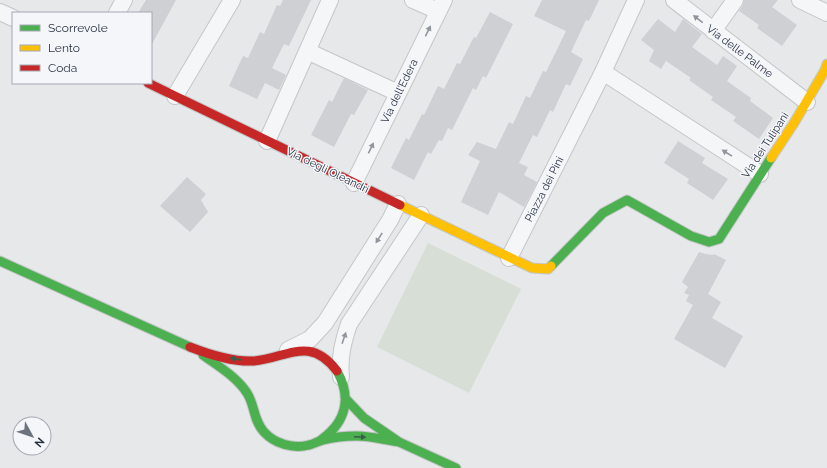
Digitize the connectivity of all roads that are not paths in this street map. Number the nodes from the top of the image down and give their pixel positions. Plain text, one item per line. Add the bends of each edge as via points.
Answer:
1 (124, 0) edge
2 (232, 0) edge
3 (330, 0) edge
4 (413, 0) edge
5 (636, 0) edge
6 (674, 0) edge
7 (735, 0) edge
8 (800, 0) edge
9 (441, 5) edge
10 (118, 12) edge
11 (827, 13) edge
12 (714, 31) junction
13 (307, 51) junction
14 (827, 64) edge
15 (603, 72) junction
16 (150, 84) edge
17 (398, 93) junction
18 (175, 96) junction
19 (806, 102) junction
20 (267, 141) junction
21 (760, 174) junction
22 (354, 183) junction
23 (398, 204) junction
24 (421, 215) junction
25 (509, 258) junction
26 (0, 260) edge
27 (192, 348) junction
28 (279, 355) junction
29 (260, 370) dead end
30 (341, 377) junction
31 (251, 388) dead end
32 (346, 399) junction
33 (250, 401) junction
34 (321, 440) junction
35 (399, 442) junction
36 (456, 468) edge

1 - 10 street
2 - 18 street
3 - 13 street
4 - 9 street
5 - 15 street, Piazza dei Pini
12 -> 6 street, Via delle Palme
7 - 12 street
8 - 11 street
17 -> 9 street, Via dell'Edera
12 - 19 street, Via delle Palme
13 - 17 street
13 - 20 street
14 - 19 street, Via dei Tulipani
21 -> 15 street
15 - 25 street, Piazza dei Pini
16 - 18 street, Via degli Oleandri
22 -> 17 street, Via dell'Edera
18 - 20 street, Via degli Oleandri
19 - 21 street, Via dei Tulipani
20 - 22 street, Via degli Oleandri
21 - 25 street, Via dei Tulipani via 719,239 709,242 691,236 627,200 603,214 548,269 532,268
22 - 23 street, Via degli Oleandri
23 - 24 street, Via degli Oleandri
23 -> 28 street via 325,323 310,339
24 - 25 street, Via degli Oleandri
30 -> 24 street via 342,345 349,324
26 - 27 street
28 -> 27 street via 254,361 233,359
27 - 33 street via 234,379 246,392
28 - 29 street via 264,364
28 - 30 street via 296,350 310,352 322,357
30 - 32 street
31 - 33 street
32 - 34 street via 339,423
32 - 35 street via 364,418
33 - 34 street via 259,426 269,437 294,446 308,445
34 -> 35 street via 359,436
35 - 36 street

